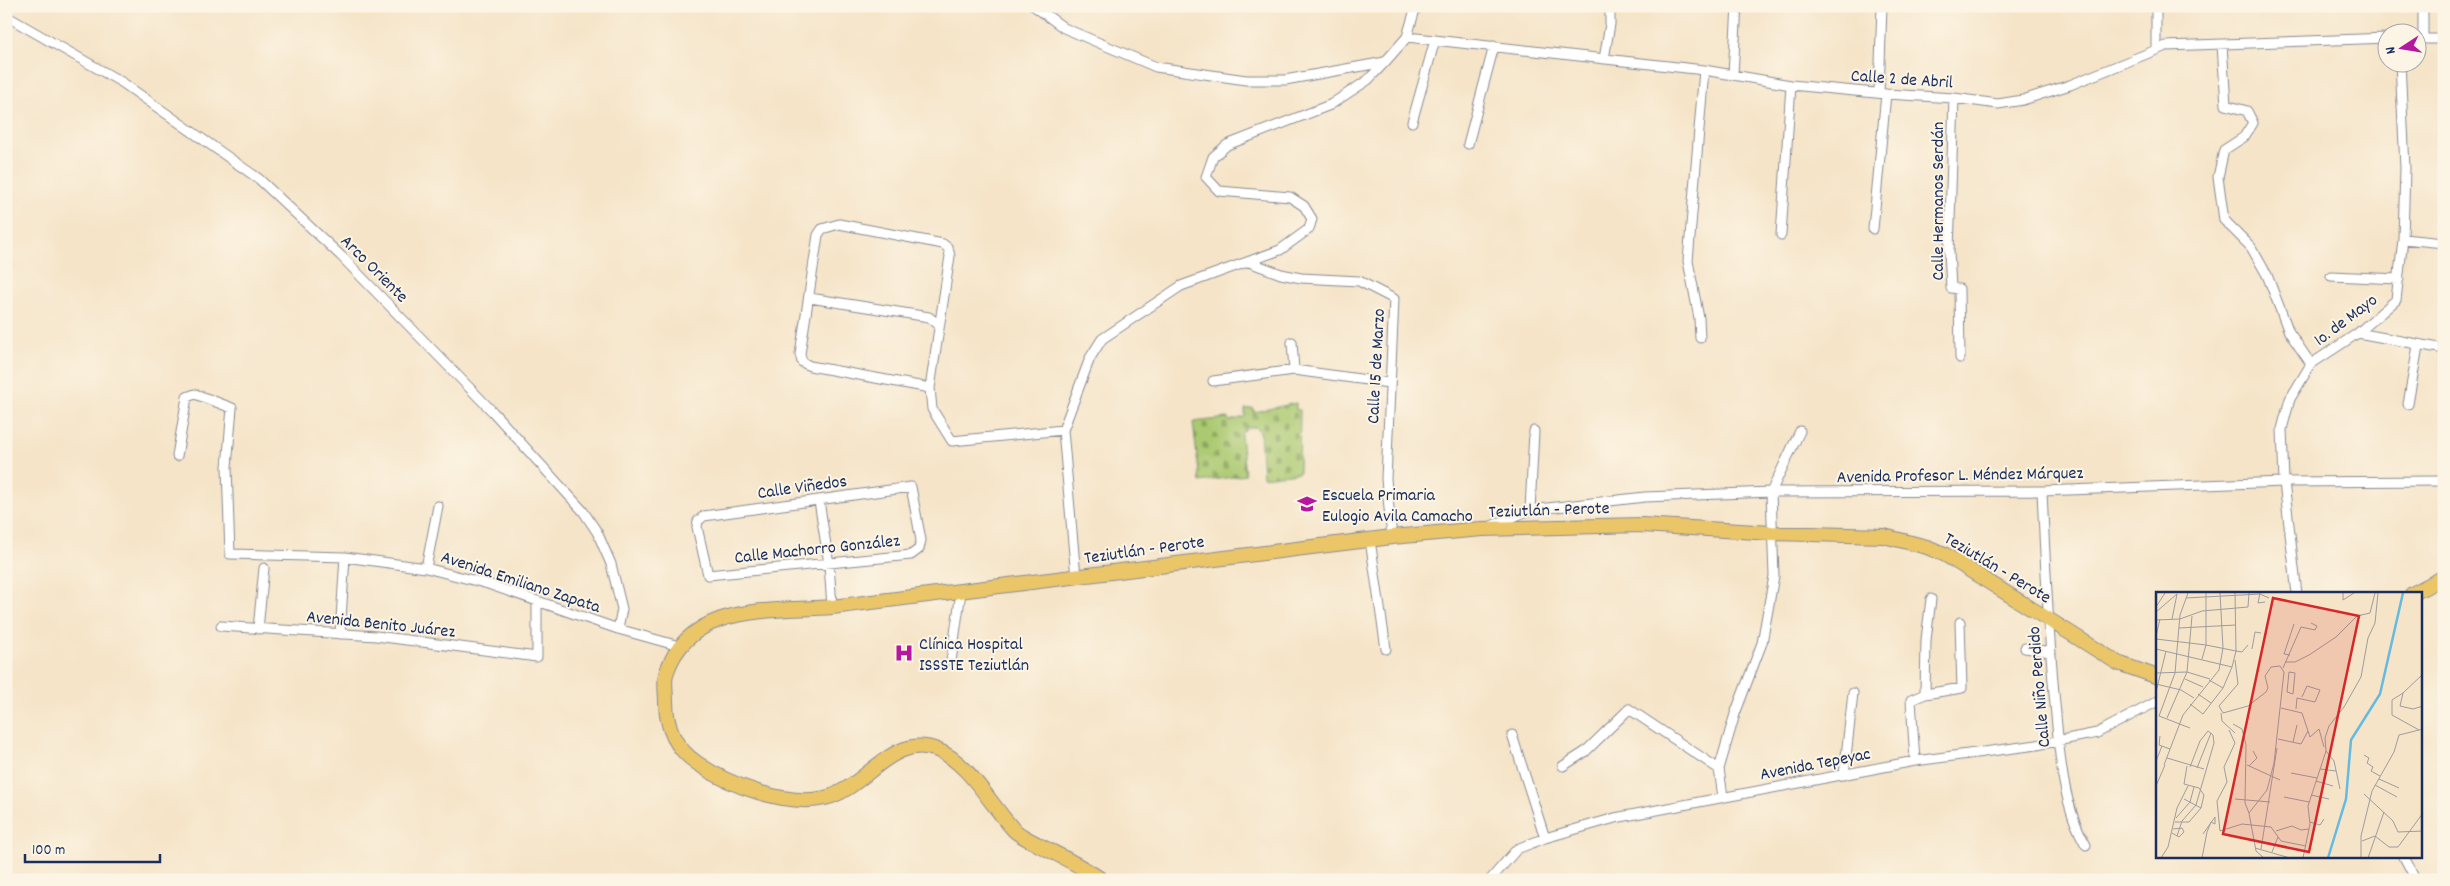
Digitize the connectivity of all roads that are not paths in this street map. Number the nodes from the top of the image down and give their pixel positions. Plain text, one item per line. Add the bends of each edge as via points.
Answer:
1 (1034, 6) edge
2 (1416, 6) edge
3 (1610, 6) edge
4 (1737, 6) edge
5 (1882, 6) edge
6 (2156, 6) edge
7 (2423, 6) edge
8 (6, 16) edge
9 (2422, 22) edge
10 (1407, 37) junction
11 (2378, 38) edge
12 (2428, 39) edge
13 (2444, 39) edge
14 (1435, 40) junction
15 (2222, 45) junction
16 (1494, 46) junction
17 (2156, 50) junction
18 (1604, 59) junction
19 (1385, 62) junction
20 (1704, 70) junction
21 (2400, 72) edge
22 (1733, 74) junction
23 (1791, 85) junction
24 (1882, 94) junction
25 (1954, 98) junction
26 (1412, 122) dead end
27 (1468, 144) dead end
28 (1873, 229) dead end
29 (1781, 235) dead end
30 (2403, 239) junction
31 (2444, 243) edge
32 (1249, 262) junction
33 (2332, 276) dead end
34 (2399, 279) junction
35 (810, 298) junction
36 (939, 325) junction
37 (2358, 333) junction
38 (1700, 338) dead end
39 (1292, 342) dead end
40 (2418, 346) junction
41 (2444, 349) edge
42 (1960, 358) dead end
43 (2312, 364) junction
44 (1294, 370) junction
45 (1213, 381) dead end
46 (1389, 383) junction
47 (930, 388) junction
48 (2408, 404) dead end
49 (1064, 430) junction
50 (1534, 430) dead end
51 (1800, 431) dead end
52 (177, 456) dead end
53 (2444, 481) edge
54 (2284, 482) junction
55 (911, 488) joint
56 (2042, 491) junction
57 (1771, 492) junction
58 (819, 501) junction
59 (438, 506) dead end
60 (1530, 510) junction
61 (698, 521) joint
62 (1482, 530) junction
63 (1772, 533) junction
64 (1392, 537) junction
65 (1370, 540) junction
66 (344, 556) junction
67 (829, 564) junction
68 (264, 568) dead end
69 (426, 568) junction
70 (1076, 577) junction
71 (2444, 577) edge
72 (960, 592) junction
73 (2297, 592) edge
74 (2416, 592) edge
75 (1931, 599) dead end
76 (537, 603) junction
77 (832, 607) junction
78 (2048, 619) junction
79 (1960, 622) dead end
80 (222, 626) dead end
81 (258, 629) junction
82 (618, 630) junction
83 (340, 634) junction
84 (679, 646) junction
85 (2025, 648) dead end
86 (1386, 649) dead end
87 (2051, 652) junction
88 (951, 661) dead end
89 (2156, 676) edge
90 (1853, 693) dead end
91 (1925, 694) junction
92 (2156, 702) edge
93 (1512, 735) dead end
94 (2058, 741) junction
95 (1915, 761) junction
96 (1563, 766) dead end
97 (1719, 769) junction
98 (1844, 775) junction
99 (1723, 797) junction
100 (1545, 838) junction
101 (2086, 845) dead end
102 (2405, 858) edge
103 (1102, 880) edge
104 (1490, 880) edge
105 (2416, 880) edge

1 - 19 street via 1064,28 1156,67 1246,80 1285,80
2 - 10 street
3 - 18 street
4 - 22 street
5 - 24 street
6 - 17 street
7 - 9 street
8 - 82 street, Arco Oriente via 122,83 259,179 341,256 583,511 597,532 616,580 622,609
10 - 14 street, Calle 2 de Abril
10 - 19 street
11 - 15 street, Calle 2 de Abril
12 - 13 street
14 - 16 street, Calle 2 de Abril
14 - 26 street
15 - 17 street, Calle 2 de Abril via 2166,46
15 - 43 street via 2226,105 2247,111 2253,123 2244,137 2224,150 2218,176 2224,220 2251,247 2267,275 2289,332
16 - 18 street, Calle 2 de Abril
16 - 27 street
17 - 25 street, Calle 2 de Abril via 2023,100 1998,104
18 - 20 street, Calle 2 de Abril
19 - 32 street via 1368,80 1330,106 1227,145 1213,157 1206,177 1219,191 1290,197 1304,206 1312,219 1309,229 1280,250
20 - 22 street, Calle 2 de Abril
20 - 38 street via 1688,261
21 - 30 street, 1o. de Mayo
22 - 23 street, Calle 2 de Abril
23 - 24 street, Calle 2 de Abril
23 - 29 street
24 - 25 street, Calle 2 de Abril
24 - 28 street
25 - 42 street, Calle Hermanos Serdán via 1949,251 1951,288 1959,289
30 - 31 street
30 - 34 street, 1o. de Mayo
32 - 46 street, Calle 15 de Marzo via 1301,278 1359,280 1394,299
32 - 49 street via 1181,286 1102,339 1090,358
33 - 34 street
34 - 37 street, 1o. de Mayo via 2396,300
35 - 36 street via 929,317
35 - 36 street via 818,235 822,229 839,224 943,244 950,256
35 - 47 street via 800,354 802,362
36 - 47 street
37 - 40 street
37 - 43 street, 1o. de Mayo
39 - 44 street
40 - 41 street
40 - 48 street
43 - 54 street, 1o. de Mayo via 2290,399 2282,430
44 - 45 street
44 - 46 street
46 - 64 street, Calle 15 de Marzo via 1386,479
47 - 49 street via 932,410 952,441
49 - 70 street
50 - 60 street
51 - 57 street
52 - 66 street, Avenida Emiliano Zapata via 187,397 195,394 232,408 227,467 230,554
53 - 54 street, Avenida Profesor L. Méndez Márquez
54 - 56 street, Avenida Profesor L. Méndez Márquez
54 - 73 street, 1o. de Mayo
55 - 58 street, Calle Viñedos
55 - 67 street, Calle Machorro González via 921,540 919,550 911,555
56 - 57 street, Avenida Profesor L. Méndez Márquez
56 - 78 street, Calle Niño Perdido
57 - 60 street, Avenida Profesor L. Méndez Márquez via 1645,497
57 - 63 street
58 - 61 street, Calle Viñedos via 704,516
58 - 67 street
59 - 69 street
60 - 62 street, Avenida Profesor L. Méndez Márquez
61 - 67 street, Calle Machorro González via 708,575
62 - 63 main road, Teziutlán - Perote via 1642,525
62 - 64 main road, Teziutlán - Perote
63 - 78 main road, Teziutlán - Perote via 1884,536 1927,547 1964,566
63 - 97 street via 1774,576 1762,643 1735,714
64 - 65 main road, Teziutlán - Perote
65 - 70 main road, Teziutlán - Perote
65 - 86 street
66 - 69 street, Avenida Emiliano Zapata
66 - 83 street
67 - 77 street
68 - 81 street
69 - 76 street, Avenida Emiliano Zapata via 488,584
70 - 72 main road, Teziutlán - Perote
71 - 74 main road
72 - 77 main road, Teziutlán - Perote
72 - 88 street
75 - 91 street
76 - 82 street, Avenida Emiliano Zapata
76 - 83 street, Avenida Benito Juárez via 537,657
77 - 84 main road, Teziutlán - Perote via 740,614 712,621 694,631
78 - 87 street, Calle Niño Perdido
78 - 89 main road, Teziutlán - Perote via 2118,663
79 - 91 street via 1962,688
80 - 81 street, Avenida Benito Juárez
81 - 83 street, Avenida Benito Juárez
82 - 84 street, Avenida Emiliano Zapata
84 - 103 main road via 666,676 666,716 673,740 695,762 718,777 764,794 799,800 825,798 847,788 899,751 913,745 937,750 958,762 1016,832
85 - 87 street
87 - 94 street, Calle Niño Perdido
90 - 98 street
91 - 95 street via 1911,700
92 - 94 street, Avenida Tepeyac via 2098,733
93 - 100 street
94 - 95 street, Avenida Tepeyac
94 - 101 street, Calle Niño Perdido via 2075,826
95 - 98 street, Avenida Tepeyac
96 - 97 street via 1585,752 1629,709
97 - 99 street
98 - 99 street, Avenida Tepeyac
99 - 100 street, Avenida Tepeyac via 1615,818
100 - 104 street, Avenida Tepeyac via 1517,849
102 - 105 street

